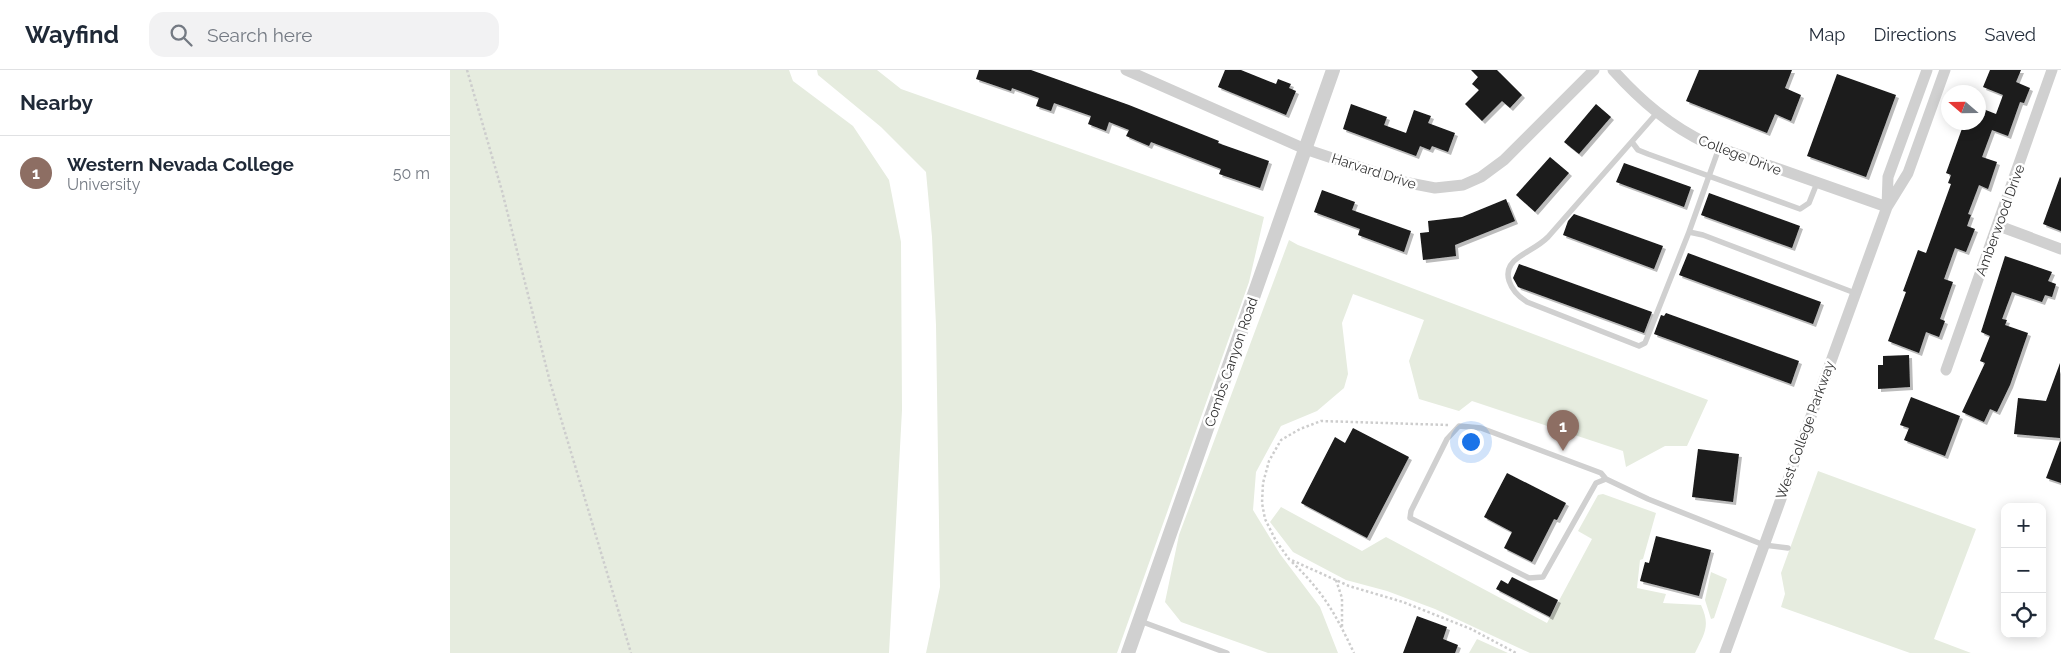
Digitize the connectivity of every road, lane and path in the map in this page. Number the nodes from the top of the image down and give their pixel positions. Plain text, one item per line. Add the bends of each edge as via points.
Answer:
1 (467, 70) edge
2 (1126, 70) edge
3 (1333, 70) edge
4 (1594, 70) edge
5 (1613, 70) edge
6 (1927, 70) edge
7 (1945, 70) edge
8 (2052, 70) edge
9 (1656, 114) junction
10 (1632, 142) junction
11 (1305, 148) junction
12 (1719, 148) junction
13 (1708, 178) junction
14 (1817, 184) junction
15 (1887, 207) junction
16 (1999, 226) junction
17 (1689, 232) junction
18 (2061, 250) edge
19 (1855, 293) junction
20 (1946, 370) dead end
21 (1459, 426) junction
22 (1606, 479) junction
23 (1764, 545) junction
24 (1788, 548) dead end
25 (1289, 560) junction
26 (1336, 580) junction
27 (1140, 621) junction
28 (1342, 629) junction
29 (631, 653) edge
30 (1128, 653) edge
31 (1227, 653) edge
32 (1354, 653) edge
33 (1516, 653) edge
34 (1725, 653) edge

1 - 29 path via 500,181 550,382
2 - 11 street, Harvard Drive
3 - 11 street, Combs Canyon Road
4 - 11 street, Harvard Drive via 1504,160 1481,177 1463,184 1427,188
5 - 9 street, College Drive
6 - 15 street, West College Parkway via 1888,177
7 - 15 street, West College Parkway via 1908,173
8 - 16 street, Amberwood Drive
9 - 10 lane
9 - 12 street, College Drive
10 - 13 lane via 1638,150
10 - 17 lane via 1548,237 1536,248 1516,258 1508,276 1511,288 1527,302 1639,346 1645,343
11 - 27 street, Combs Canyon Road
12 - 13 lane
12 - 14 street, College Drive
13 - 14 lane via 1800,210 1809,203
13 - 17 lane
14 - 15 street, College Drive
15 - 19 street, West College Parkway
16 - 18 street
16 - 20 street, Amberwood Drive
17 - 19 lane
19 - 23 street, West College Parkway
21 - 22 lane via 1480,428 1601,473
21 - 22 lane via 1447,439 1410,511 1410,518 1529,578 1543,577 1596,483
21 - 25 path via 1321,421 1281,440 1269,461 1262,503 1265,519
22 - 23 lane
23 - 24 lane
23 - 34 street, West College Parkway
25 - 26 path
25 - 28 path via 1315,584 1336,614
26 - 28 path via 1342,598
26 - 33 path via 1454,622
27 - 30 street, Combs Canyon Road
27 - 31 lane
28 - 32 path

